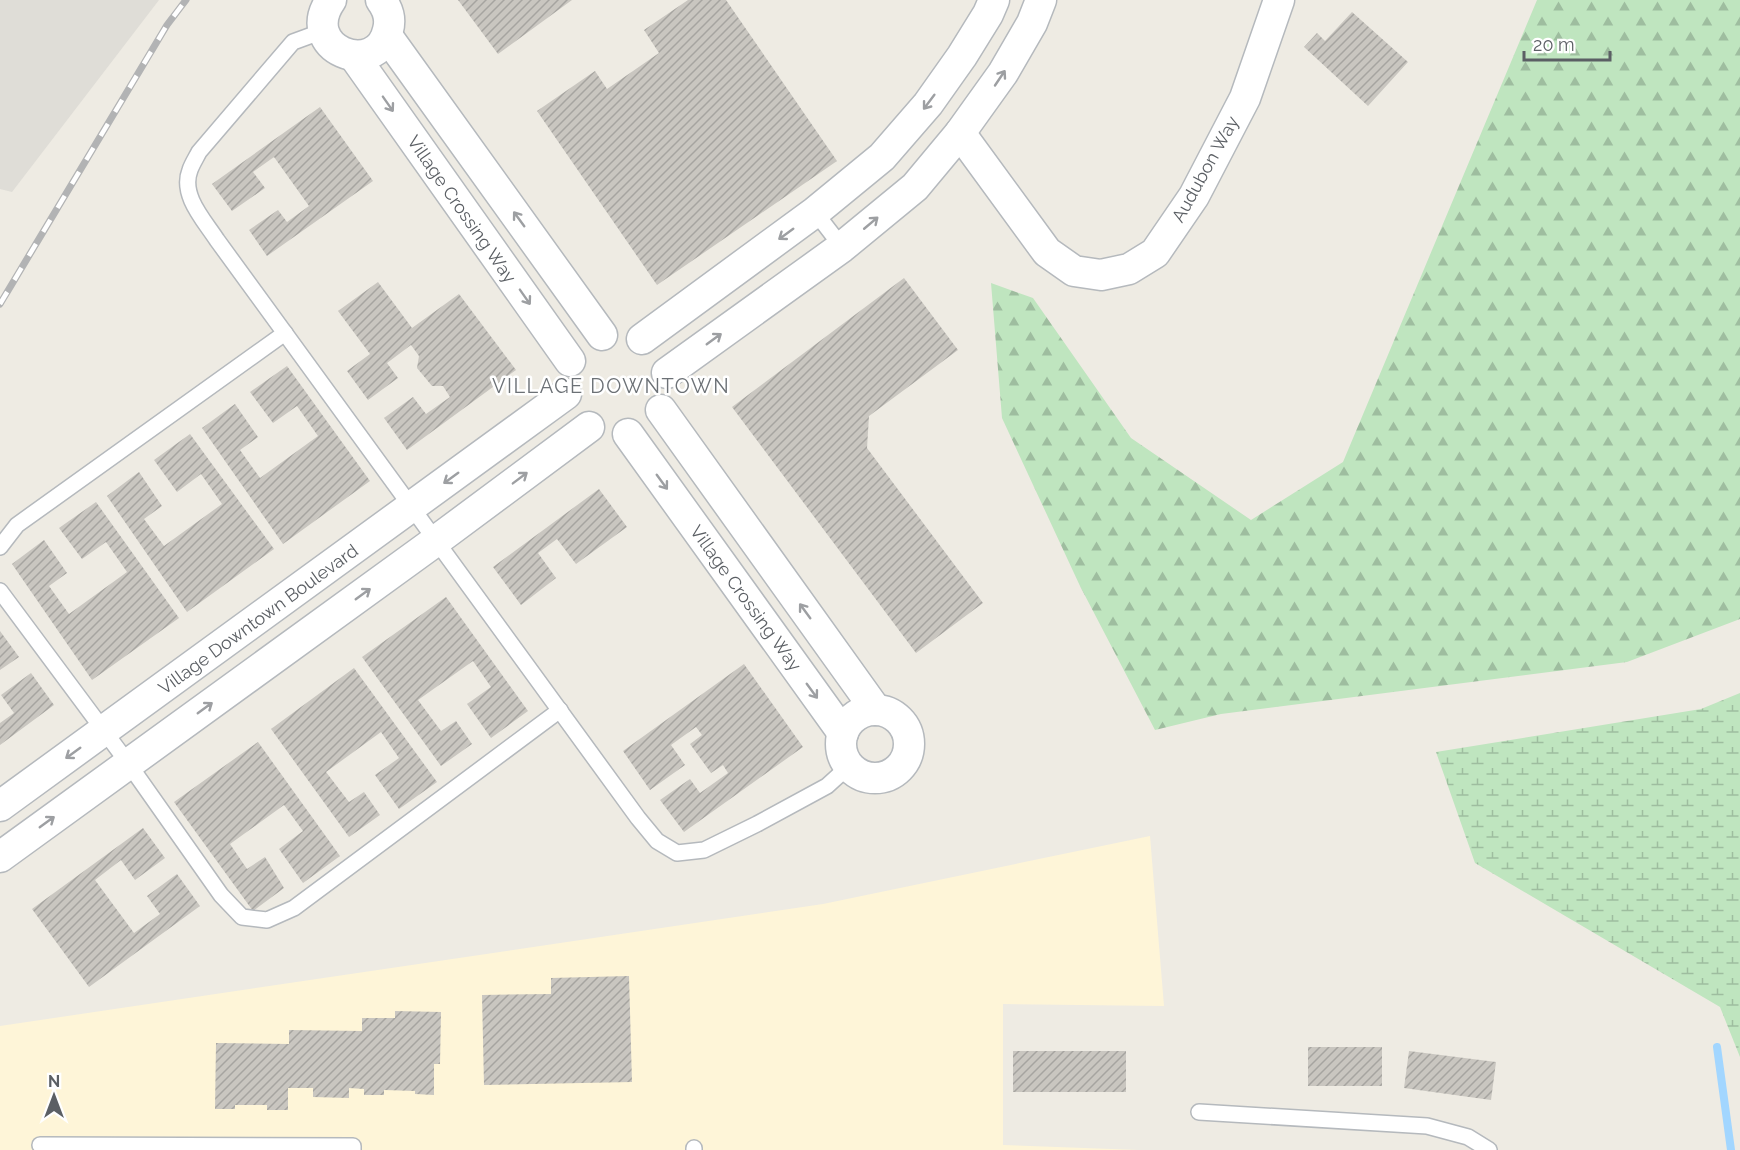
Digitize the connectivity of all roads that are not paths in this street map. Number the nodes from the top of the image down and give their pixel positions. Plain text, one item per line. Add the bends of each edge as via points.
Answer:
1 (331, 0) edge
2 (381, 0) edge
3 (994, 0) edge
4 (1041, 0) edge
5 (1279, 0) edge
6 (323, 31) junction
7 (387, 36) junction
8 (354, 56) junction
9 (960, 133) junction
10 (815, 212) junction
11 (842, 247) junction
12 (285, 333) junction
13 (602, 335) junction
14 (642, 339) junction
15 (570, 361) junction
16 (667, 373) junction
17 (566, 394) junction
18 (661, 410) junction
19 (589, 427) junction
20 (628, 434) junction
21 (412, 507) junction
22 (437, 540) junction
23 (0, 547) edge
24 (0, 591) edge
25 (560, 710) junction
26 (876, 710) junction
27 (103, 732) junction
28 (843, 733) junction
29 (128, 763) junction
30 (849, 766) junction
31 (0, 806) edge
32 (0, 857) edge
33 (1199, 1112) dead end
34 (40, 1145) dead end
35 (318, 1148) edge
36 (353, 1148) edge
37 (1489, 1150) edge

1 - 6 street via 322,19
2 - 7 street via 390,24
3 -> 10 street via 928,104 882,157
9 -> 4 street via 1003,74
5 - 9 street, Audubon Way via 1245,98 1194,196 1155,253 1129,269 1101,275 1074,271 1047,252
6 - 8 street, Village Crossing Way via 334,48
6 - 12 lane via 293,42 199,152 189,171 192,202
7 - 8 street via 374,51
13 -> 7 street
8 -> 15 street, Village Crossing Way
11 -> 9 street via 915,187
10 - 11 lane
10 -> 14 street
16 -> 11 street
12 - 21 lane
12 - 23 lane via 17,525
13 - 14 street via 630,334
13 - 15 street via 589,340
14 - 16 street via 654,348
15 - 17 street
16 - 18 street via 666,400
17 - 19 street via 574,413
17 -> 21 street, Village Downtown Boulevard
18 - 20 street via 646,426
26 -> 18 street
19 - 20 street via 601,433
22 -> 19 street
20 -> 28 street, Village Crossing Way
21 - 22 lane
21 - 27 street, Village Downtown Boulevard
22 - 25 lane
29 -> 22 street
24 - 27 lane
25 - 29 lane via 294,908 267,920 243,917 221,895
25 - 30 lane via 638,818 657,841 677,852 704,850 757,824 827,786
26 - 28 street via 855,716
26 - 30 street via 887,712 904,726 909,748 906,758 899,768 879,777 868,777
27 - 29 lane
27 -> 31 street, Village Downtown Boulevard
28 - 30 street, Village Crossing Way via 841,745
32 -> 29 street
33 - 37 lane via 1427,1126 1468,1137
34 - 35 lane
35 - 36 lane

